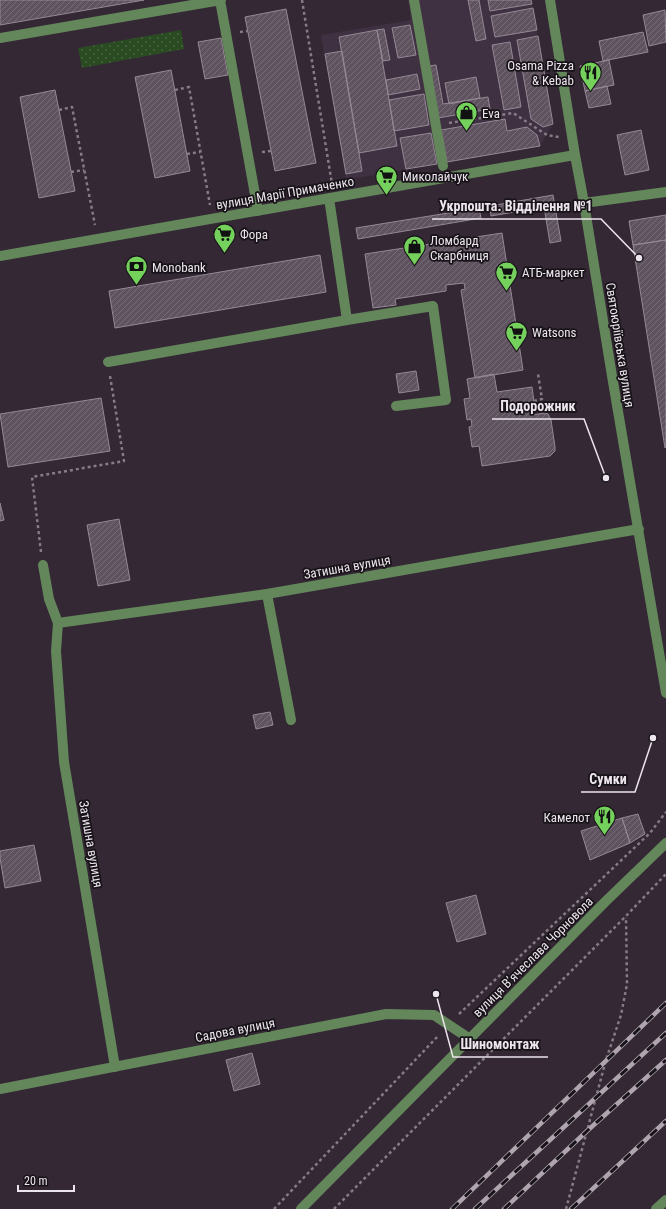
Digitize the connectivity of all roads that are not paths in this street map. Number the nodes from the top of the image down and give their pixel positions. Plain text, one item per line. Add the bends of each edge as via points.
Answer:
1 (220, 0) edge
2 (414, 0) edge
3 (550, 0) edge
4 (0, 38) edge
5 (575, 155) junction
6 (443, 166) dead end
7 (666, 192) edge
8 (329, 198) junction
9 (584, 203) junction
10 (258, 211) junction
11 (0, 256) edge
12 (347, 320) junction
13 (108, 362) road end
14 (396, 406) dead end
15 (639, 529) junction
16 (43, 565) road end
17 (267, 594) junction
18 (58, 623) junction
19 (666, 693) edge
20 (291, 720) dead end
21 (666, 843) edge
22 (470, 1038) junction
23 (115, 1067) junction
24 (0, 1089) edge
25 (301, 1209) edge

1 - 4 street
1 - 10 street
2 - 6 street
3 - 5 street, Святоюріївська вулиця
5 - 8 street, вулиця Марії Примаченко
5 - 9 street, Святоюріївська вулиця
7 - 9 street
8 - 10 street, вулиця Марії Примаченко
8 - 12 street
9 - 15 street, Святоюріївська вулиця
10 - 11 street, вулиця Марії Примаченко
12 - 13 street
12 - 14 street via 433,306 446,400
15 - 17 street, Затишна вулиця
15 - 19 street, Святоюріївська вулиця
16 - 18 street, Затишна вулиця via 49,599
17 - 18 street, Затишна вулиця
17 - 20 street
18 - 23 street, Затишна вулиця via 56,651 64,762
21 - 22 street, вулиця Вʼячеслава Чорновола
22 - 23 street, Садова вулиця via 434,1015 386,1014
22 - 25 street, вулиця Вʼячеслава Чорновола
23 - 24 street, Садова вулиця

